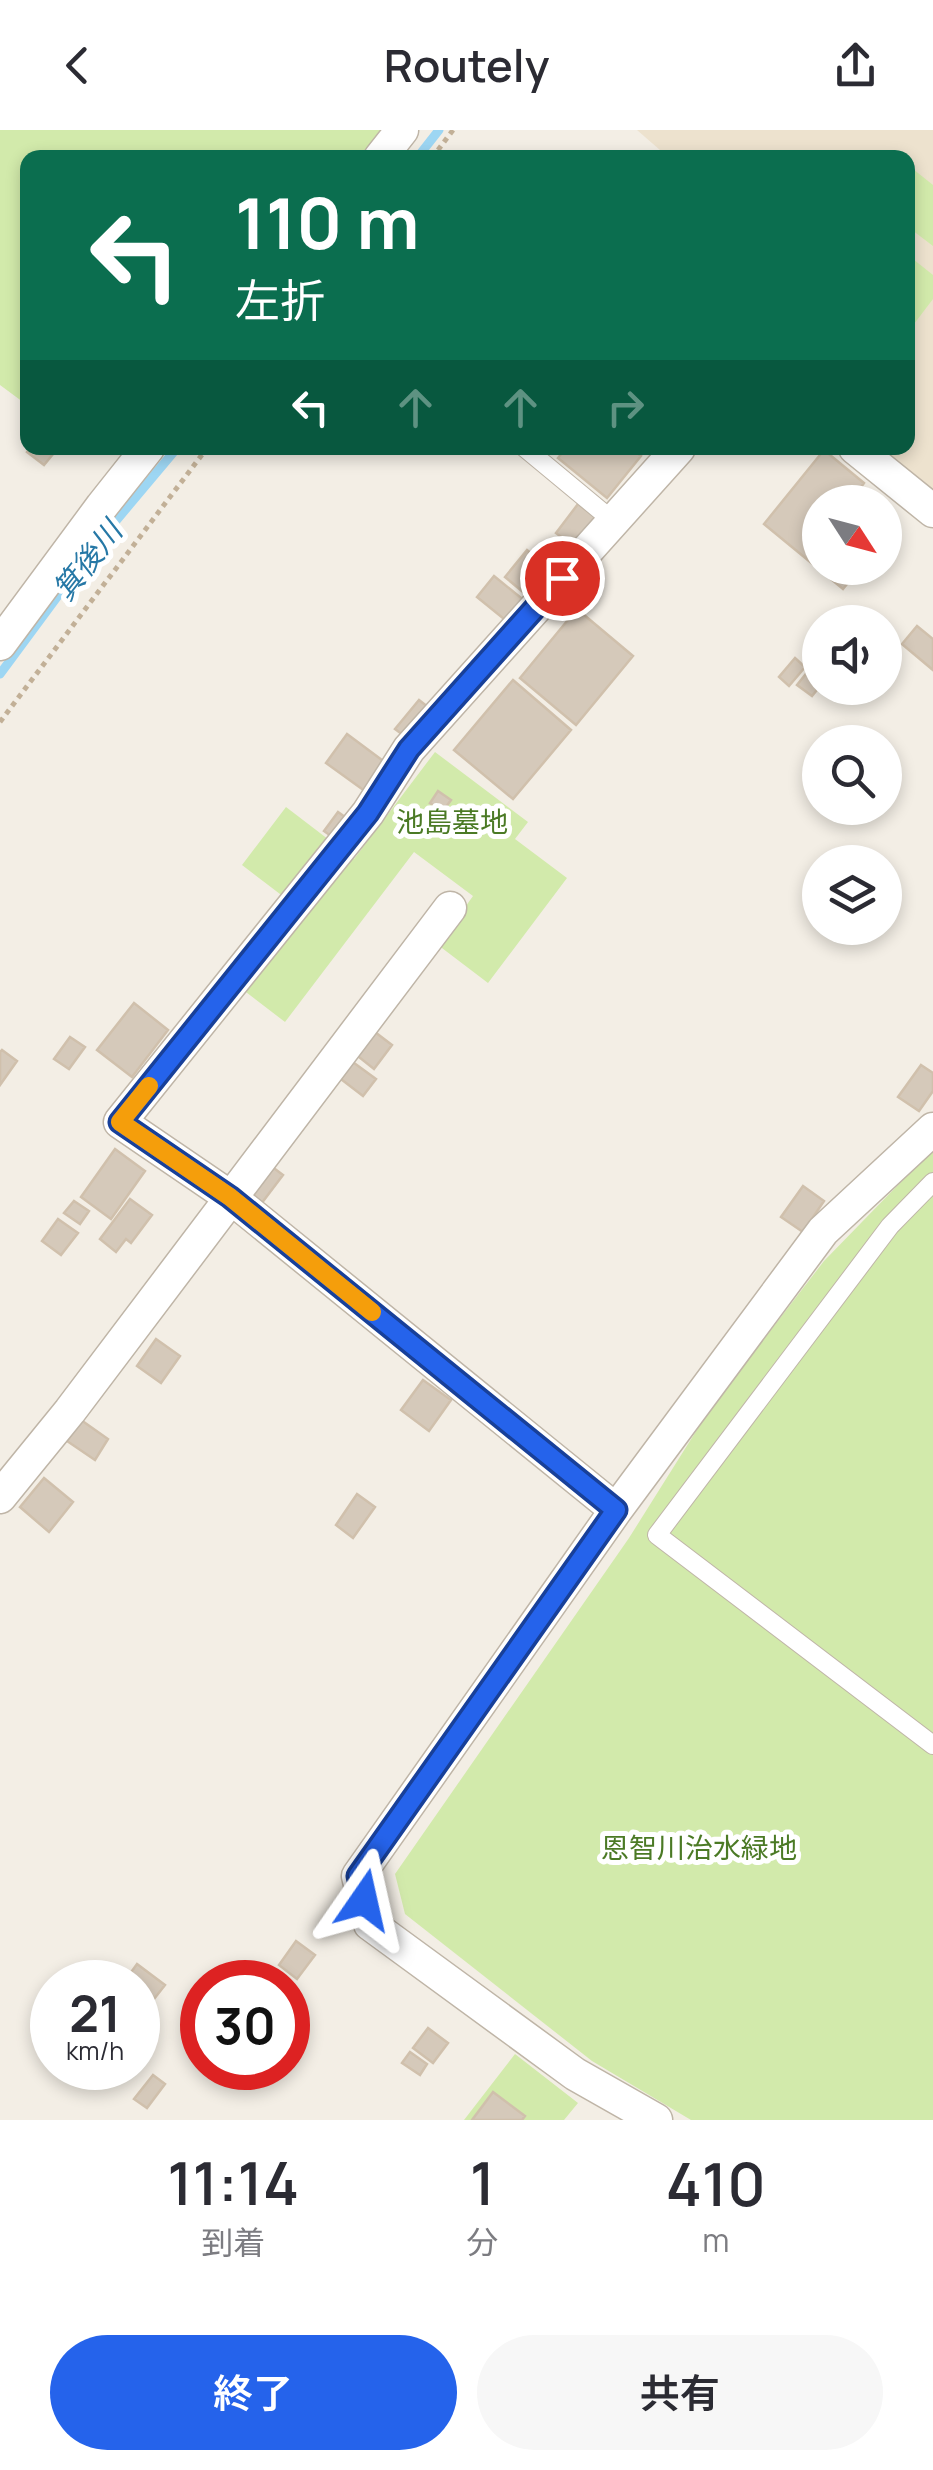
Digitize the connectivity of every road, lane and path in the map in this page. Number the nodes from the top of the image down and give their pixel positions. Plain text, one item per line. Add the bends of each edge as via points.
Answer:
1 (402, 130) edge
2 (386, 150) edge
3 (142, 455) edge
4 (202, 455) edge
5 (533, 455) edge
6 (673, 455) edge
7 (864, 455) edge
8 (933, 510) edge
9 (613, 522) junction
10 (0, 644) edge
11 (0, 722) edge
12 (450, 908) dead end
13 (933, 1130) edge
14 (933, 1182) edge
15 (230, 1197) junction
16 (0, 1496) edge
17 (616, 1510) junction
18 (933, 1746) edge
19 (656, 2120) edge

1 - 2 street
3 - 10 street
4 - 11 path
5 - 9 lane
6 - 9 street
7 - 8 street
9 - 15 street via 409,749 368,813 120,1122
12 - 15 street
13 - 17 street via 823,1230
14 - 18 lane via 890,1226 656,1535
15 - 16 street
15 - 17 street
17 - 19 street via 358,1876 370,1924 575,2074

